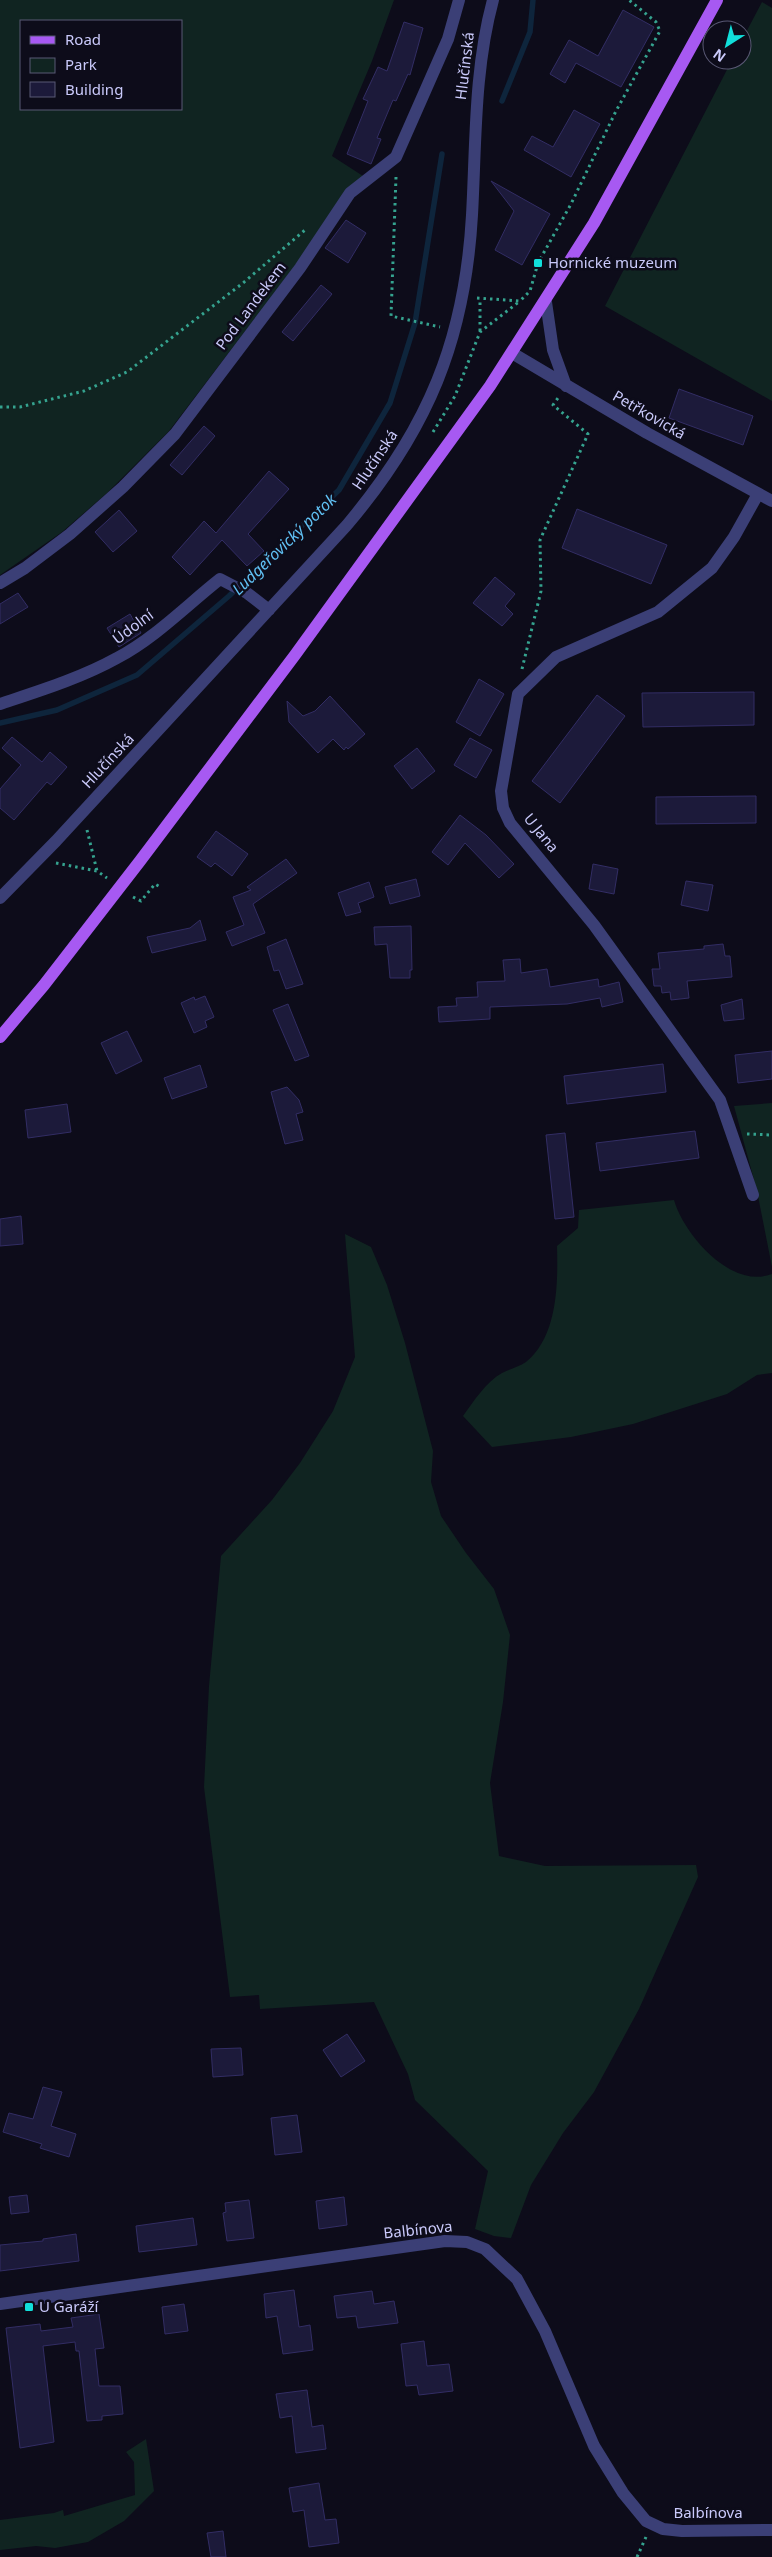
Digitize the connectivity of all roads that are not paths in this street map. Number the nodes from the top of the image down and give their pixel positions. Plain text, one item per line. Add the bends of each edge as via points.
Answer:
1 (459, 0) edge
2 (493, 0) edge
3 (717, 0) edge
4 (546, 302) junction
5 (512, 353) junction
6 (566, 386) junction
7 (758, 494) junction
8 (772, 501) edge
9 (0, 583) edge
10 (269, 610) junction
11 (0, 704) edge
12 (0, 898) edge
13 (0, 1037) edge
14 (752, 1194) dead end
15 (0, 2304) edge
16 (772, 2530) edge

1 - 9 street, Pod Landekem via 448,39 396,157 350,193 300,268 174,434 123,487 70,534 26,568
2 - 10 street, Hlučínská via 483,46 477,99 472,214 464,295 440,377 394,465 347,525
3 - 4 main road via 641,140
4 - 5 main road
4 - 6 street via 553,350
5 - 6 street, Petřkovická
5 - 13 main road via 464,424 289,662 44,985
6 - 7 street, Petřkovická
7 - 8 street, Petřkovická
7 - 14 street, U Jana via 734,538 712,568 658,612 556,657 518,694 501,791 510,823 594,925 720,1100
10 - 11 street, Údolní via 247,593 220,579 117,658
10 - 12 street, Hlučínská via 39,860
15 - 16 street, Balbínova via 445,2241 466,2242 485,2249 517,2279 545,2331 594,2446 623,2493 646,2521 663,2529 682,2531

